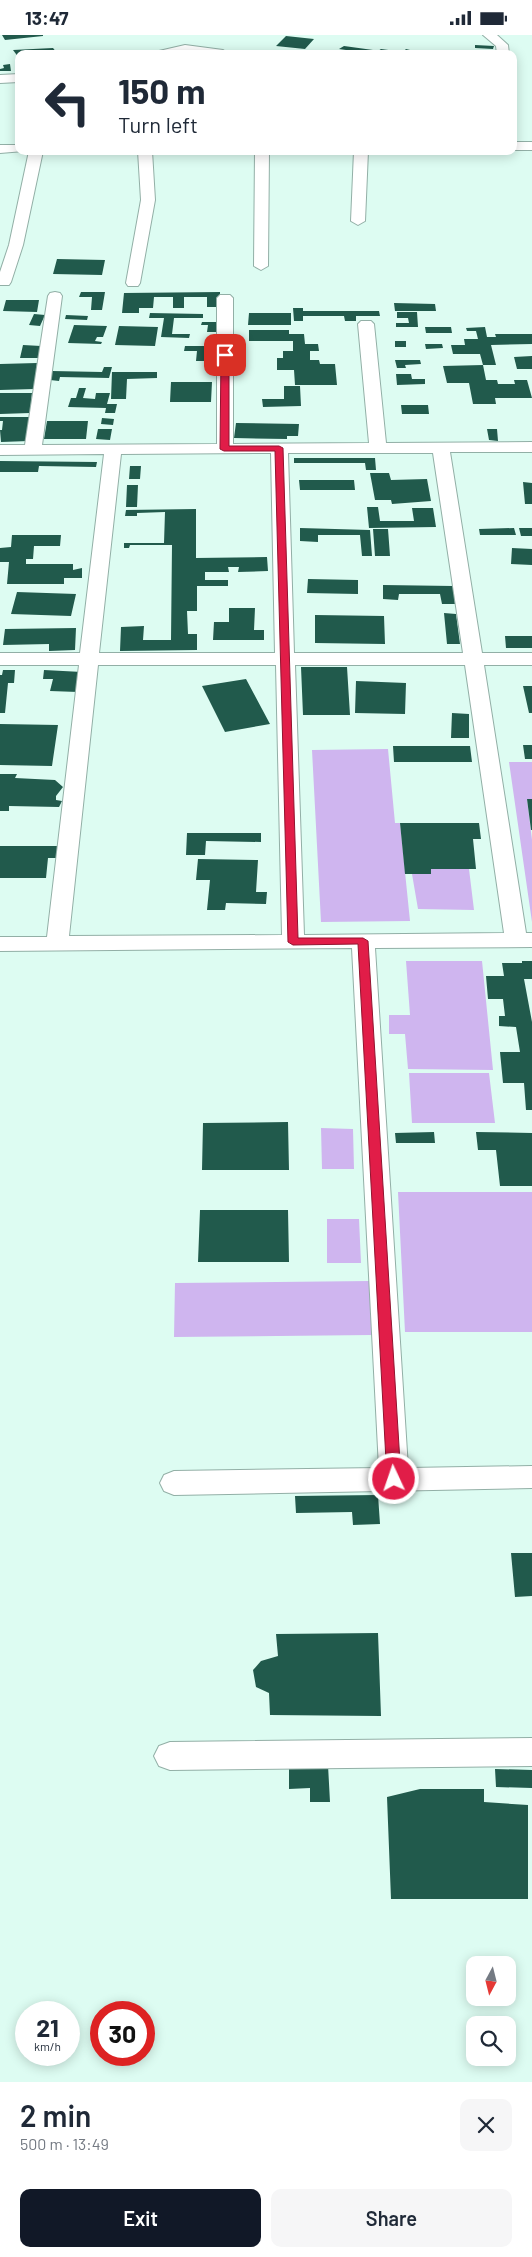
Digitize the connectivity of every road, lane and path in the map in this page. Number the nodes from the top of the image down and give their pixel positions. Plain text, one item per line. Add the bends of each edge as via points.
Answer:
1 (489, 35) edge
2 (497, 35) edge
3 (504, 35) edge
4 (503, 50) edge
5 (15, 78) edge
6 (0, 79) edge
7 (517, 146) edge
8 (532, 146) edge
9 (0, 149) edge
10 (15, 149) edge
11 (35, 155) edge
12 (146, 155) edge
13 (262, 155) edge
14 (361, 155) edge
15 (358, 221) dead end
16 (261, 266) dead end
17 (4, 282) dead end
18 (133, 283) dead end
19 (55, 296) dead end
20 (225, 298) dead end
21 (366, 324) dead end
22 (378, 447) junction
23 (441, 447) junction
24 (532, 447) edge
25 (279, 448) junction
26 (113, 449) junction
27 (224, 449) junction
28 (0, 450) edge
29 (33, 450) junction
30 (0, 659) edge
31 (89, 659) junction
32 (285, 659) junction
33 (474, 659) junction
34 (532, 659) edge
35 (524, 940) edge
36 (363, 941) junction
37 (293, 942) junction
38 (57, 943) junction
39 (0, 944) edge
40 (532, 1477) edge
41 (394, 1479) junction
42 (174, 1483) dead end
43 (532, 1752) edge
44 (170, 1756) dead end

1 - 4 street via 502,45
2 - 3 street
5 - 6 street
7 - 8 street
9 - 10 street
11 - 17 street via 16,245
12 - 18 street via 148,200
13 - 16 street
14 - 15 street
19 - 29 street
20 - 27 street
21 - 22 street
22 - 23 street
22 - 25 street
23 - 24 street
23 - 33 street
25 - 27 street
25 - 32 street
26 - 27 street
26 - 29 street
26 - 31 street
28 - 29 street
30 - 31 street
31 - 32 street
31 - 38 street
32 - 33 street
32 - 37 street
33 - 34 street
33 - 35 street
35 - 36 street
36 - 37 street
36 - 41 street
37 - 38 street
38 - 39 street
40 - 41 street
41 - 42 street
43 - 44 street

